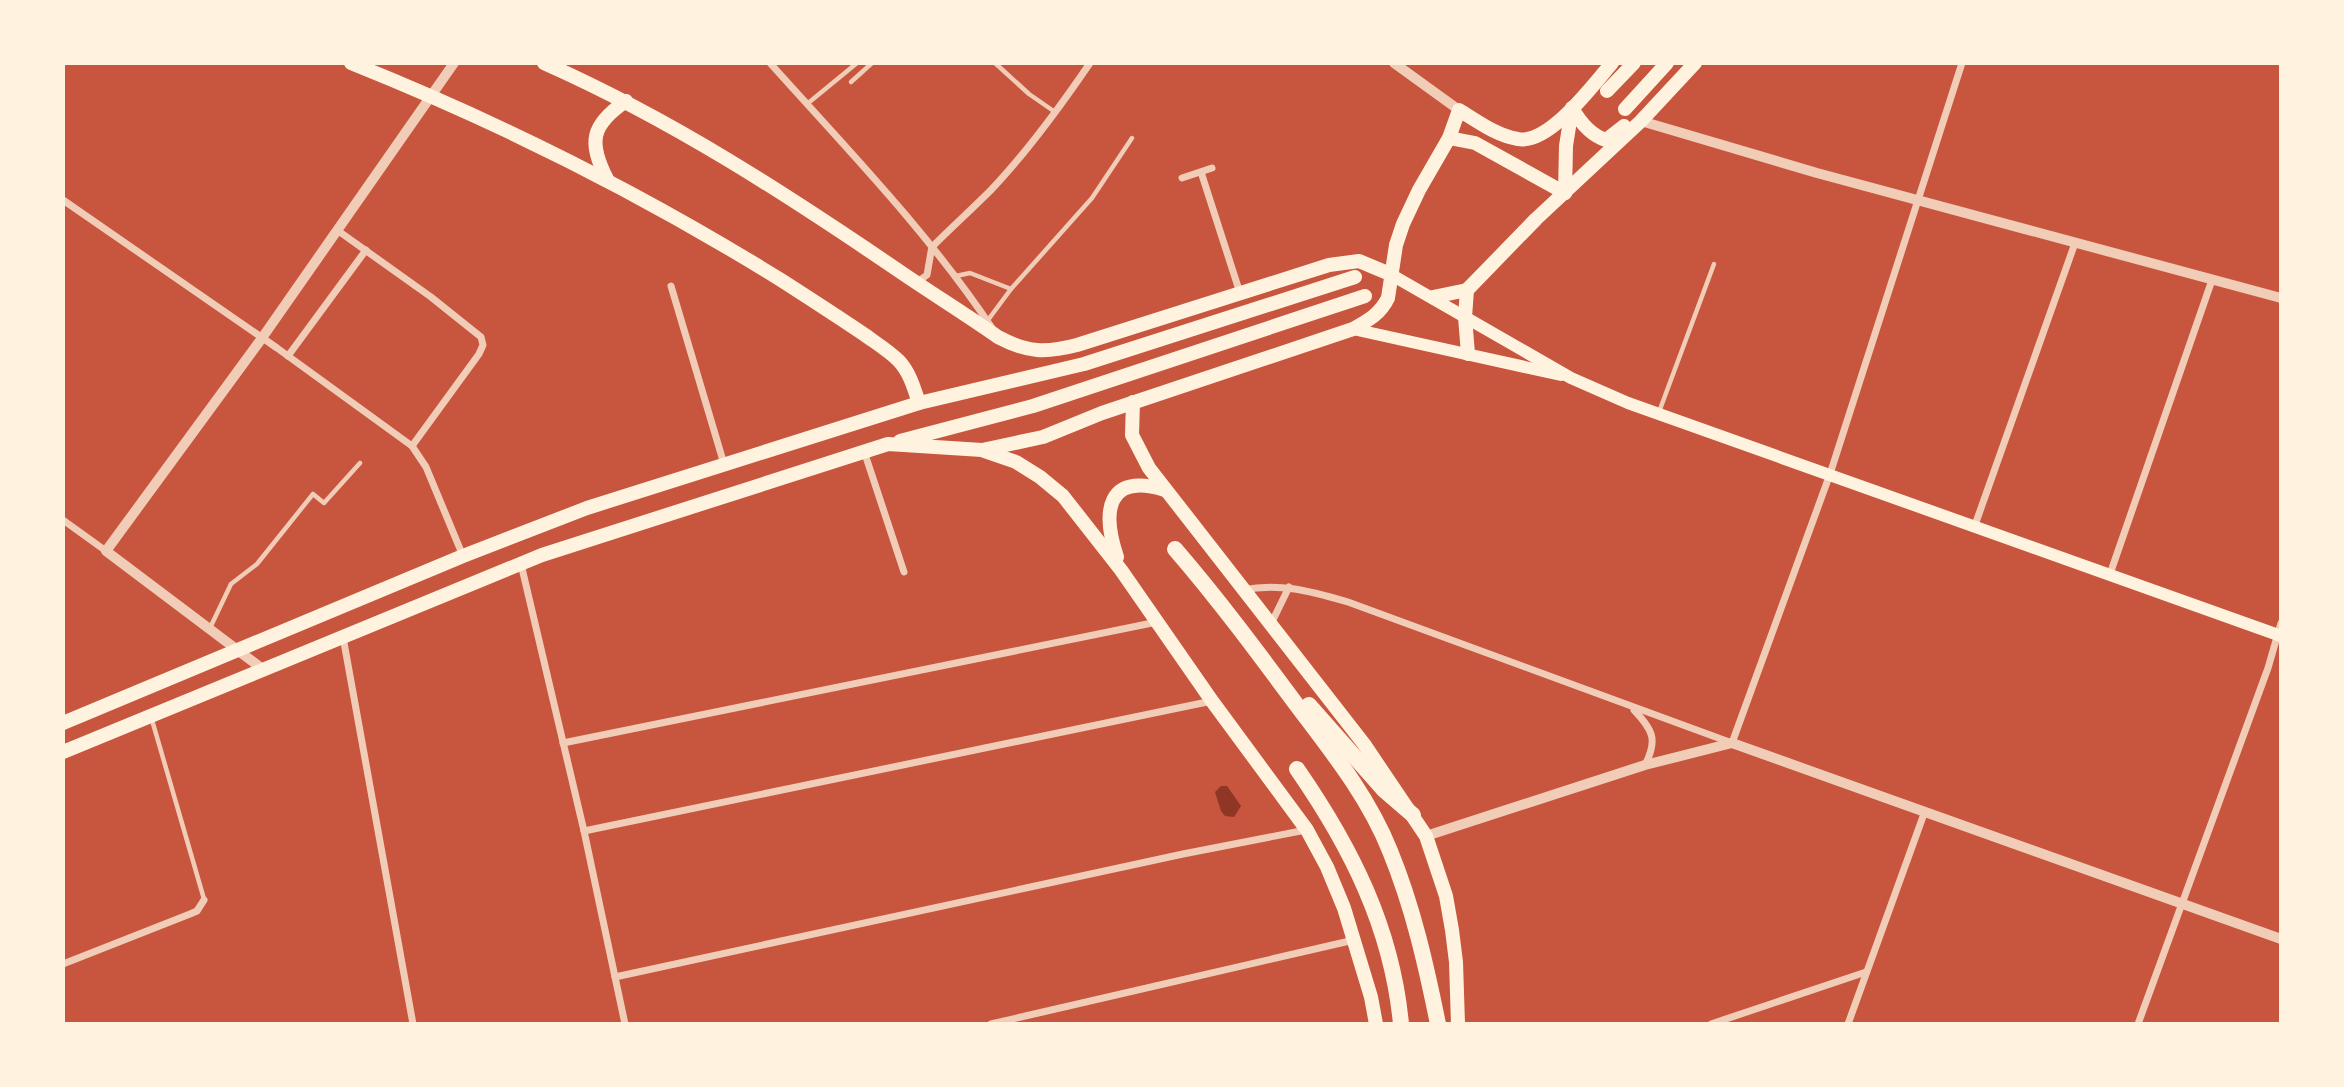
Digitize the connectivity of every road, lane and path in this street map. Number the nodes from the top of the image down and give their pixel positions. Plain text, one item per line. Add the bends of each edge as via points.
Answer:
1 (351, 63) edge
2 (454, 63) edge
3 (544, 63) edge
4 (770, 63) edge
5 (857, 63) edge
6 (872, 63) edge
7 (995, 63) edge
8 (1090, 63) edge
9 (1395, 63) edge
10 (1612, 63) edge
11 (1634, 63) edge
12 (1667, 63) edge
13 (1695, 63) edge
14 (1962, 63) edge
15 (851, 82) dead end
16 (1607, 91) dead end
17 (430, 96) junction
18 (626, 101) junction
19 (807, 104) junction
20 (1572, 107) junction
21 (1625, 109) dead end
22 (1459, 110) junction
23 (1055, 112) junction
24 (1641, 121) junction
25 (1132, 138) dead end
26 (1449, 138) junction
27 (1212, 168) dead end
28 (1201, 172) junction
29 (1182, 178) dead end
30 (607, 179) junction
31 (1565, 192) junction
32 (63, 200) edge
33 (1919, 200) junction
34 (337, 230) junction
35 (2076, 243) junction
36 (933, 246) junction
37 (366, 250) junction
38 (1714, 264) dead end
39 (1390, 274) junction
40 (956, 276) junction
41 (1355, 277) dead end
42 (2212, 280) junction
43 (914, 281) junction
44 (671, 286) dead end
45 (1011, 289) junction
46 (1467, 290) junction
47 (1240, 293) junction
48 (1365, 296) dead end
49 (1433, 297) junction
50 (2281, 298) edge
51 (1465, 317) junction
52 (987, 321) junction
53 (1353, 329) junction
54 (998, 337) junction
55 (262, 338) junction
56 (1468, 354) junction
57 (288, 356) junction
58 (1571, 378) junction
59 (1133, 402) junction
60 (919, 403) junction
61 (1659, 413) junction
62 (888, 444) junction
63 (412, 446) junction
64 (982, 450) junction
65 (863, 451) junction
66 (360, 463) dead end
67 (724, 464) junction
68 (1830, 474) junction
69 (1165, 490) junction
70 (63, 520) edge
71 (1975, 525) junction
72 (1175, 549) dead end
73 (106, 551) junction
74 (463, 556) junction
75 (521, 563) junction
76 (1121, 570) junction
77 (904, 572) dead end
78 (2110, 574) junction
79 (1289, 587) junction
80 (1243, 590) junction
81 (1157, 622) junction
82 (1271, 625) junction
83 (210, 628) junction
84 (1240, 628) junction
85 (2280, 631) edge
86 (343, 637) junction
87 (239, 650) junction
88 (264, 670) junction
89 (1212, 701) junction
90 (1631, 707) junction
91 (151, 716) junction
92 (63, 723) edge
93 (564, 743) junction
94 (1732, 743) junction
95 (63, 752) edge
96 (1646, 765) junction
97 (1297, 768) dead end
98 (1925, 811) junction
99 (1413, 815) junction
100 (1307, 830) junction
101 (584, 831) junction
102 (1426, 835) junction
103 (204, 900) joint
104 (2183, 904) junction
105 (2281, 939) edge
106 (1354, 940) junction
107 (63, 964) edge
108 (1866, 972) junction
109 (615, 977) junction
110 (413, 1024) edge
111 (625, 1024) edge
112 (992, 1024) edge
113 (1376, 1024) edge
114 (1401, 1024) edge
115 (1438, 1024) edge
116 (1458, 1024) edge
117 (1711, 1024) edge
118 (1848, 1024) edge
119 (2138, 1024) edge

1 - 17 main road
2 - 17 street
3 - 18 main road
4 - 19 street
5 - 19 lane
6 - 15 lane
7 - 23 lane
8 - 23 street
9 - 22 street
10 - 20 main road
11 - 16 main road
12 - 21 main road
13 - 24 main road
14 - 33 street
17 - 30 main road
17 - 34 street
18 - 30 main road via 608,115 596,135 594,146
18 - 43 main road via 752,173
19 - 36 street
20 - 22 main road via 1543,133 1521,140
20 - 24 main road via 1590,131 1606,140 1628,123
20 - 31 main road
22 - 26 main road
23 - 36 street via 991,189
24 - 31 main road
24 - 33 street
25 - 45 lane via 1092,198
26 - 31 main road via 1475,143
26 - 39 main road via 1403,224
27 - 28 street
28 - 29 street
28 - 47 street
30 - 60 main road via 762,268 881,347 908,373
31 - 46 main road
32 - 55 street
33 - 35 street
33 - 68 street
34 - 37 street
34 - 55 street
35 - 42 street
35 - 71 street
36 - 40 street
36 - 43 street via 926,275
37 - 57 street
37 - 63 street via 476,331 483,345
38 - 61 lane
39 - 47 main road via 1347,261
39 - 49 main road
39 - 53 main road via 1384,306
40 - 45 lane via 981,276
40 - 52 street
41 - 60 main road via 1084,364
42 - 50 street
42 - 78 street
43 - 54 main road
44 - 67 street
45 - 52 lane
46 - 49 main road
46 - 51 main road
47 - 54 main road via 1048,351 1032,351
48 - 62 main road via 1033,406
49 - 51 main road
51 - 56 main road
51 - 58 main road
52 - 54 street
53 - 56 main road
53 - 59 main road
55 - 57 street
55 - 73 street
56 - 58 main road
57 - 63 street
58 - 61 main road
59 - 64 main road via 1043,437
59 - 69 main road via 1132,435
60 - 67 main road
61 - 68 main road
62 - 64 main road
62 - 65 main road
63 - 74 street via 426,467
64 - 76 main road via 1016,462 1063,495
65 - 75 main road
65 - 77 street
66 - 83 lane via 324,503 313,494 257,564 231,584
67 - 74 main road via 587,508
68 - 71 main road
68 - 94 street
69 - 76 main road via 1136,484 1115,497 1108,525
69 - 80 main road
70 - 73 street
71 - 78 main road
72 - 84 highway
73 - 83 street
74 - 87 main road
75 - 86 main road
75 - 93 street
76 - 81 main road
78 - 85 main road
79 - 80 street
79 - 82 street
79 - 90 street via 1348,602
80 - 82 main road
81 - 89 main road
81 - 93 street
82 - 99 main road
83 - 87 street
84 - 99 highway via 1384,790
84 - 115 highway via 1346,771 1390,849 1425,956
85 - 104 street
86 - 88 main road
86 - 110 street
87 - 88 street
87 - 92 main road
88 - 91 main road
89 - 100 main road
89 - 101 street
90 - 94 street
90 - 96 street via 1652,734
91 - 95 main road
91 - 103 lane
93 - 101 street
94 - 96 street
94 - 98 street
96 - 102 street
97 - 114 highway via 1343,839 1377,915 1396,985
98 - 104 street
98 - 108 street
99 - 102 main road
100 - 106 main road via 1328,867
100 - 109 street
101 - 109 street
102 - 116 main road via 1452,930
103 - 107 street via 190,915
104 - 105 street
104 - 119 street
106 - 112 street
106 - 113 main road
108 - 117 street
108 - 118 street
109 - 111 street

